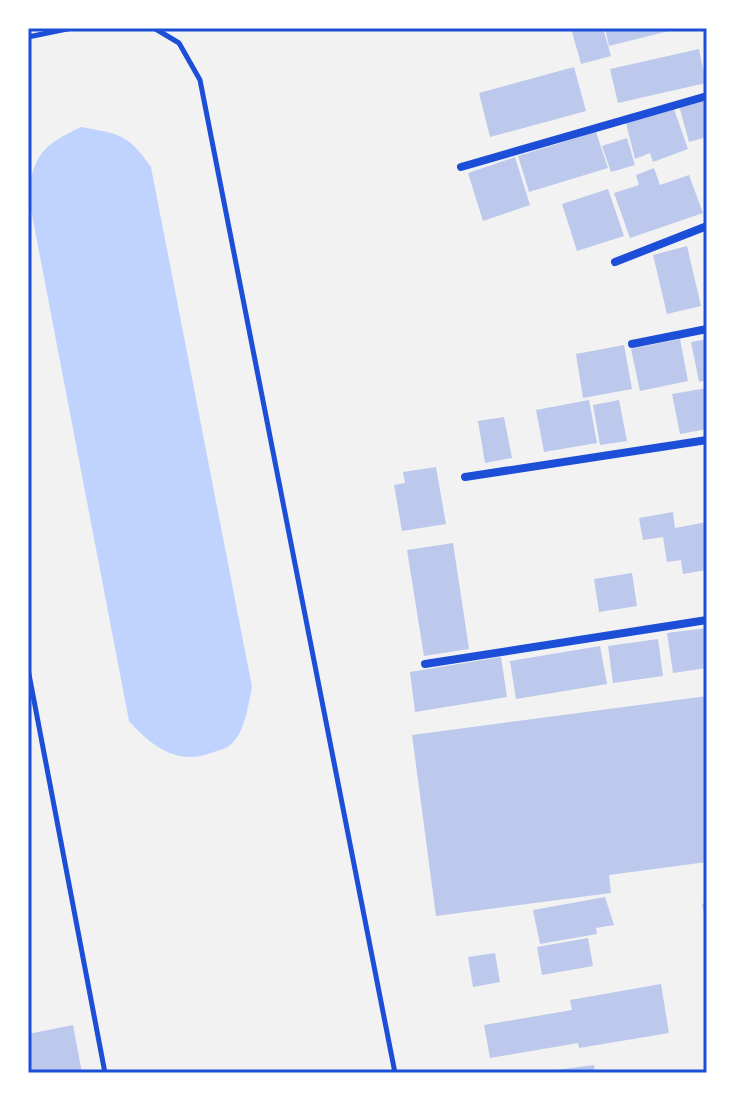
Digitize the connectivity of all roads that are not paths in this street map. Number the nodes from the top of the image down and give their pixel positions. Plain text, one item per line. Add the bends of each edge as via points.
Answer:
1 (72, 28) edge
2 (154, 28) edge
3 (28, 37) edge
4 (707, 96) edge
5 (461, 167) dead end
6 (707, 226) edge
7 (615, 262) dead end
8 (707, 329) edge
9 (632, 344) dead end
10 (707, 440) edge
11 (465, 477) dead end
12 (707, 620) edge
13 (425, 664) dead end
14 (28, 669) edge
15 (105, 1073) edge
16 (395, 1073) edge

1 - 3 lane
2 - 16 lane via 179,43 200,80
4 - 5 street
6 - 7 street
8 - 9 street
10 - 11 street
12 - 13 street
14 - 15 lane

